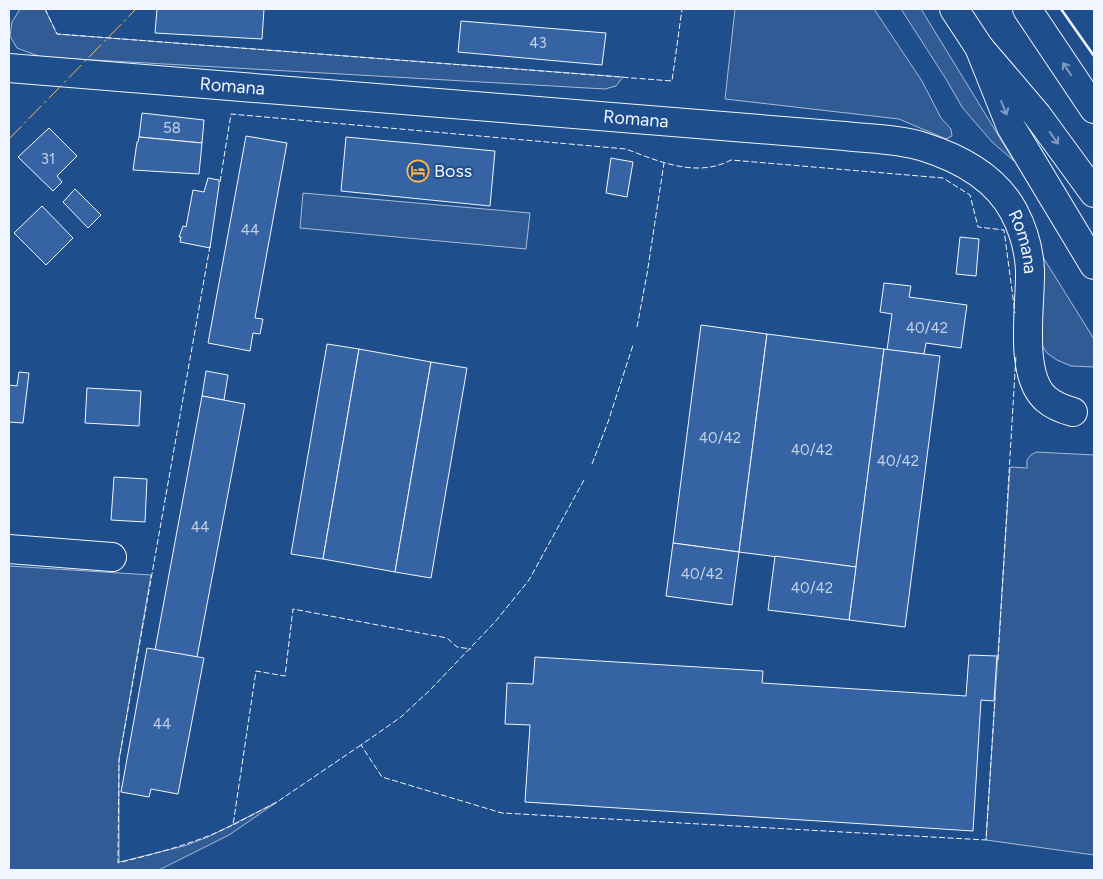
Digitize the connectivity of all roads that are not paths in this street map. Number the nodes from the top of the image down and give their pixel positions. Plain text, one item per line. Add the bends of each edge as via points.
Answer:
1 (954, 9) edge
2 (1027, 9) edge
3 (979, 47) junction
4 (9, 68) edge
5 (1094, 109) edge
6 (1094, 193) edge
7 (1094, 265) edge
8 (1073, 412) dead end
9 (9, 549) edge
10 (112, 557) dead end

1 - 3 street
5 -> 2 street
3 -> 6 street via 1037,115
3 -> 7 street via 1011,127
4 - 8 street, Romana via 845,136 922,146 974,170 992,184 1014,211 1027,248 1030,269 1028,343 1035,382 1044,398 1057,408
9 - 10 street

